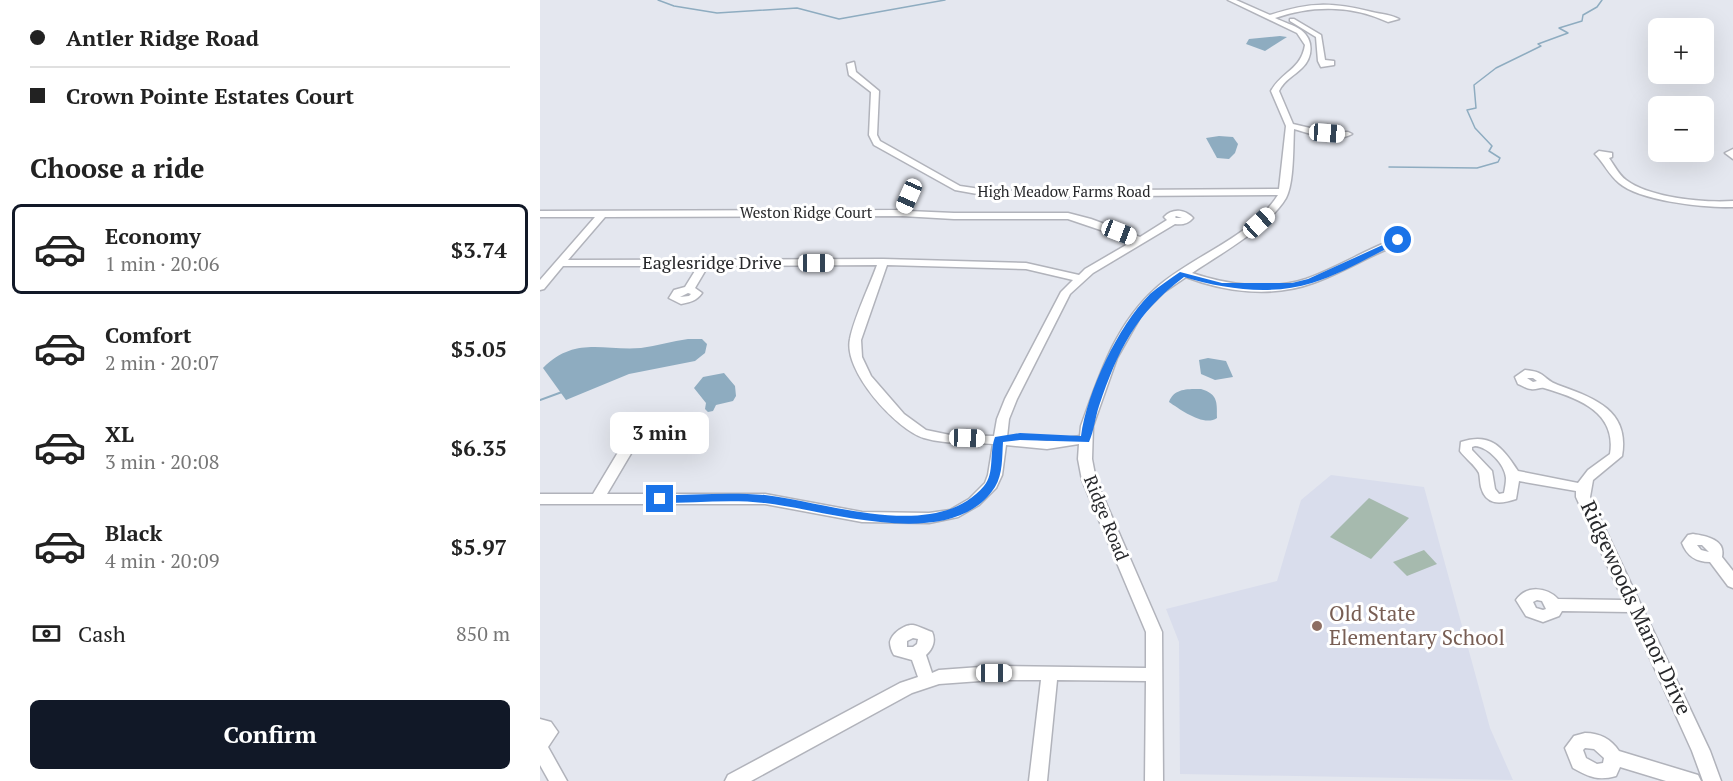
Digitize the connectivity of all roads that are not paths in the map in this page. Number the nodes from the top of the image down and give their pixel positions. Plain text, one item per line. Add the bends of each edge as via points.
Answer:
1 (1231, 0) edge
2 (1280, 15) junction
3 (1384, 17) dead end
4 (1268, 18) junction
5 (1322, 62) dead end
6 (851, 64) dead end
7 (1290, 126) junction
8 (1340, 134) dead end
9 (1733, 152) edge
10 (1605, 156) dead end
11 (1733, 156) edge
12 (1284, 192) junction
13 (909, 196) dead end
14 (1733, 204) edge
15 (902, 213) junction
16 (540, 214) edge
17 (602, 214) junction
18 (1173, 221) dead end
19 (1140, 240) junction
20 (1399, 241) dead end
21 (883, 262) junction
22 (705, 263) junction
23 (560, 264) junction
24 (1183, 273) junction
25 (1079, 278) junction
26 (540, 287) edge
27 (689, 290) dead end
28 (1543, 383) dead end
29 (634, 437) dead end
30 (998, 440) junction
31 (1080, 440) junction
32 (1513, 476) dead end
33 (1583, 488) junction
34 (540, 499) edge
35 (597, 499) junction
36 (1714, 557) dead end
37 (1733, 582) edge
38 (1554, 604) dead end
39 (1632, 606) junction
40 (917, 653) dead end
41 (1050, 673) junction
42 (1155, 675) junction
43 (927, 681) junction
44 (540, 726) edge
45 (540, 747) edge
46 (1613, 757) dead end
47 (558, 781) edge
48 (734, 781) edge
49 (1038, 781) edge
50 (1154, 781) edge
51 (1692, 781) edge
52 (1712, 781) edge

1 - 4 street
2 - 3 street via 1299,8 1323,7
2 - 4 street
2 - 5 street via 1316,33 1321,39
4 - 7 street via 1300,32 1308,45 1302,66 1279,83 1275,91
6 - 12 street, High Meadow Farms Road via 852,73 874,91 873,135 877,143 958,188 994,194
7 - 8 street
7 - 12 street
9 - 11 street via 1729,153
10 - 14 street via 1620,179 1633,187 1696,203
12 - 24 street, Ridge Road via 1259,223
13 - 15 street
15 - 17 street, Weston Ridge Court
15 - 19 street, Weston Ridge Court via 1068,216
16 - 17 street, Weston Ridge Court
17 - 23 street
18 - 19 street
19 - 25 street
20 - 24 street via 1292,286 1221,285
21 - 22 street, Eaglesridge Drive
21 - 25 street, Eaglesridge Drive via 1026,266
21 - 30 street via 855,340 856,359 863,376 902,419 922,433
22 - 23 street, Eaglesridge Drive
22 - 27 street
23 - 26 street
24 - 31 street, Ridge Road via 1149,301 1127,330
25 - 30 street via 1064,296 1011,399
28 - 33 street, Ridgewoods Manor Drive via 1595,406 1617,430 1616,456 1588,475
29 - 35 street
30 - 31 street via 1020,436
30 - 35 street via 995,475 985,494 942,517 862,518 765,499
31 - 42 street, Ridge Road via 1097,503 1154,632
32 - 33 street
33 - 39 street, Ridgewoods Manor Drive via 1587,507
34 - 35 street
36 - 37 street
38 - 39 street
39 - 52 street, Ridgewoods Manor Drive
40 - 43 street
41 - 42 street
41 - 43 street via 994,673
41 - 49 street
42 - 50 street, Ridge Road
43 - 48 street via 885,699
44 - 45 street via 549,732
45 - 47 street
46 - 51 street

